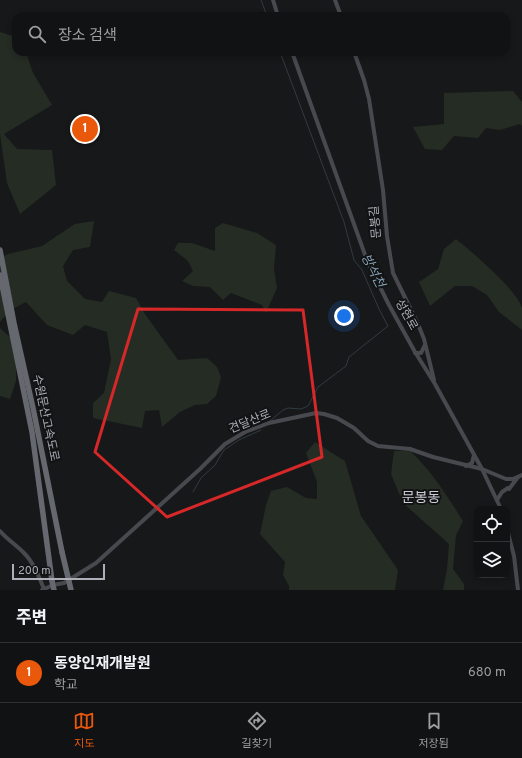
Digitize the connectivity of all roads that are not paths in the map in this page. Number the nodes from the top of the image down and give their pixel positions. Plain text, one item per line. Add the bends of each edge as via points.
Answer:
1 (273, 0) edge
2 (335, 0) edge
3 (277, 12) edge
4 (339, 12) edge
5 (293, 56) edge
6 (355, 56) edge
7 (0, 250) edge
8 (0, 275) edge
9 (425, 345) junction
10 (415, 352) junction
11 (434, 384) junction
12 (474, 454) junction
13 (466, 466) junction
14 (482, 469) junction
15 (520, 476) edge
16 (497, 500) junction
17 (500, 506) edge
18 (0, 531) edge
19 (510, 541) edge
20 (43, 590) edge
21 (54, 590) edge
22 (71, 590) edge
23 (518, 590) edge

1 - 3 street
2 - 4 street
5 - 10 street, 성현로 via 368,263
6 - 9 street, 문봉길 via 369,99 384,190 392,274 418,324
7 - 22 highway, 수원문산고속도로, bridge
8 - 21 highway, 수원문산고속도로, bridge via 32,432
9 - 10 street via 421,353
9 - 11 street, 문봉길
10 - 11 street, 성현로
11 - 12 street, 성현로
12 - 13 street via 472,463
12 - 14 street, 성현로
13 - 14 street, 견달산로
13 - 20 street, 견달산로 via 410,449 378,446 354,428 324,414 316,413 269,423 245,432 225,444 96,563 64,583
14 - 15 street, 견달산로 via 506,479
14 - 16 street, 성현로
15 - 16 street
16 - 17 street, 성현로
18 - 20 street via 28,558
19 - 23 street

